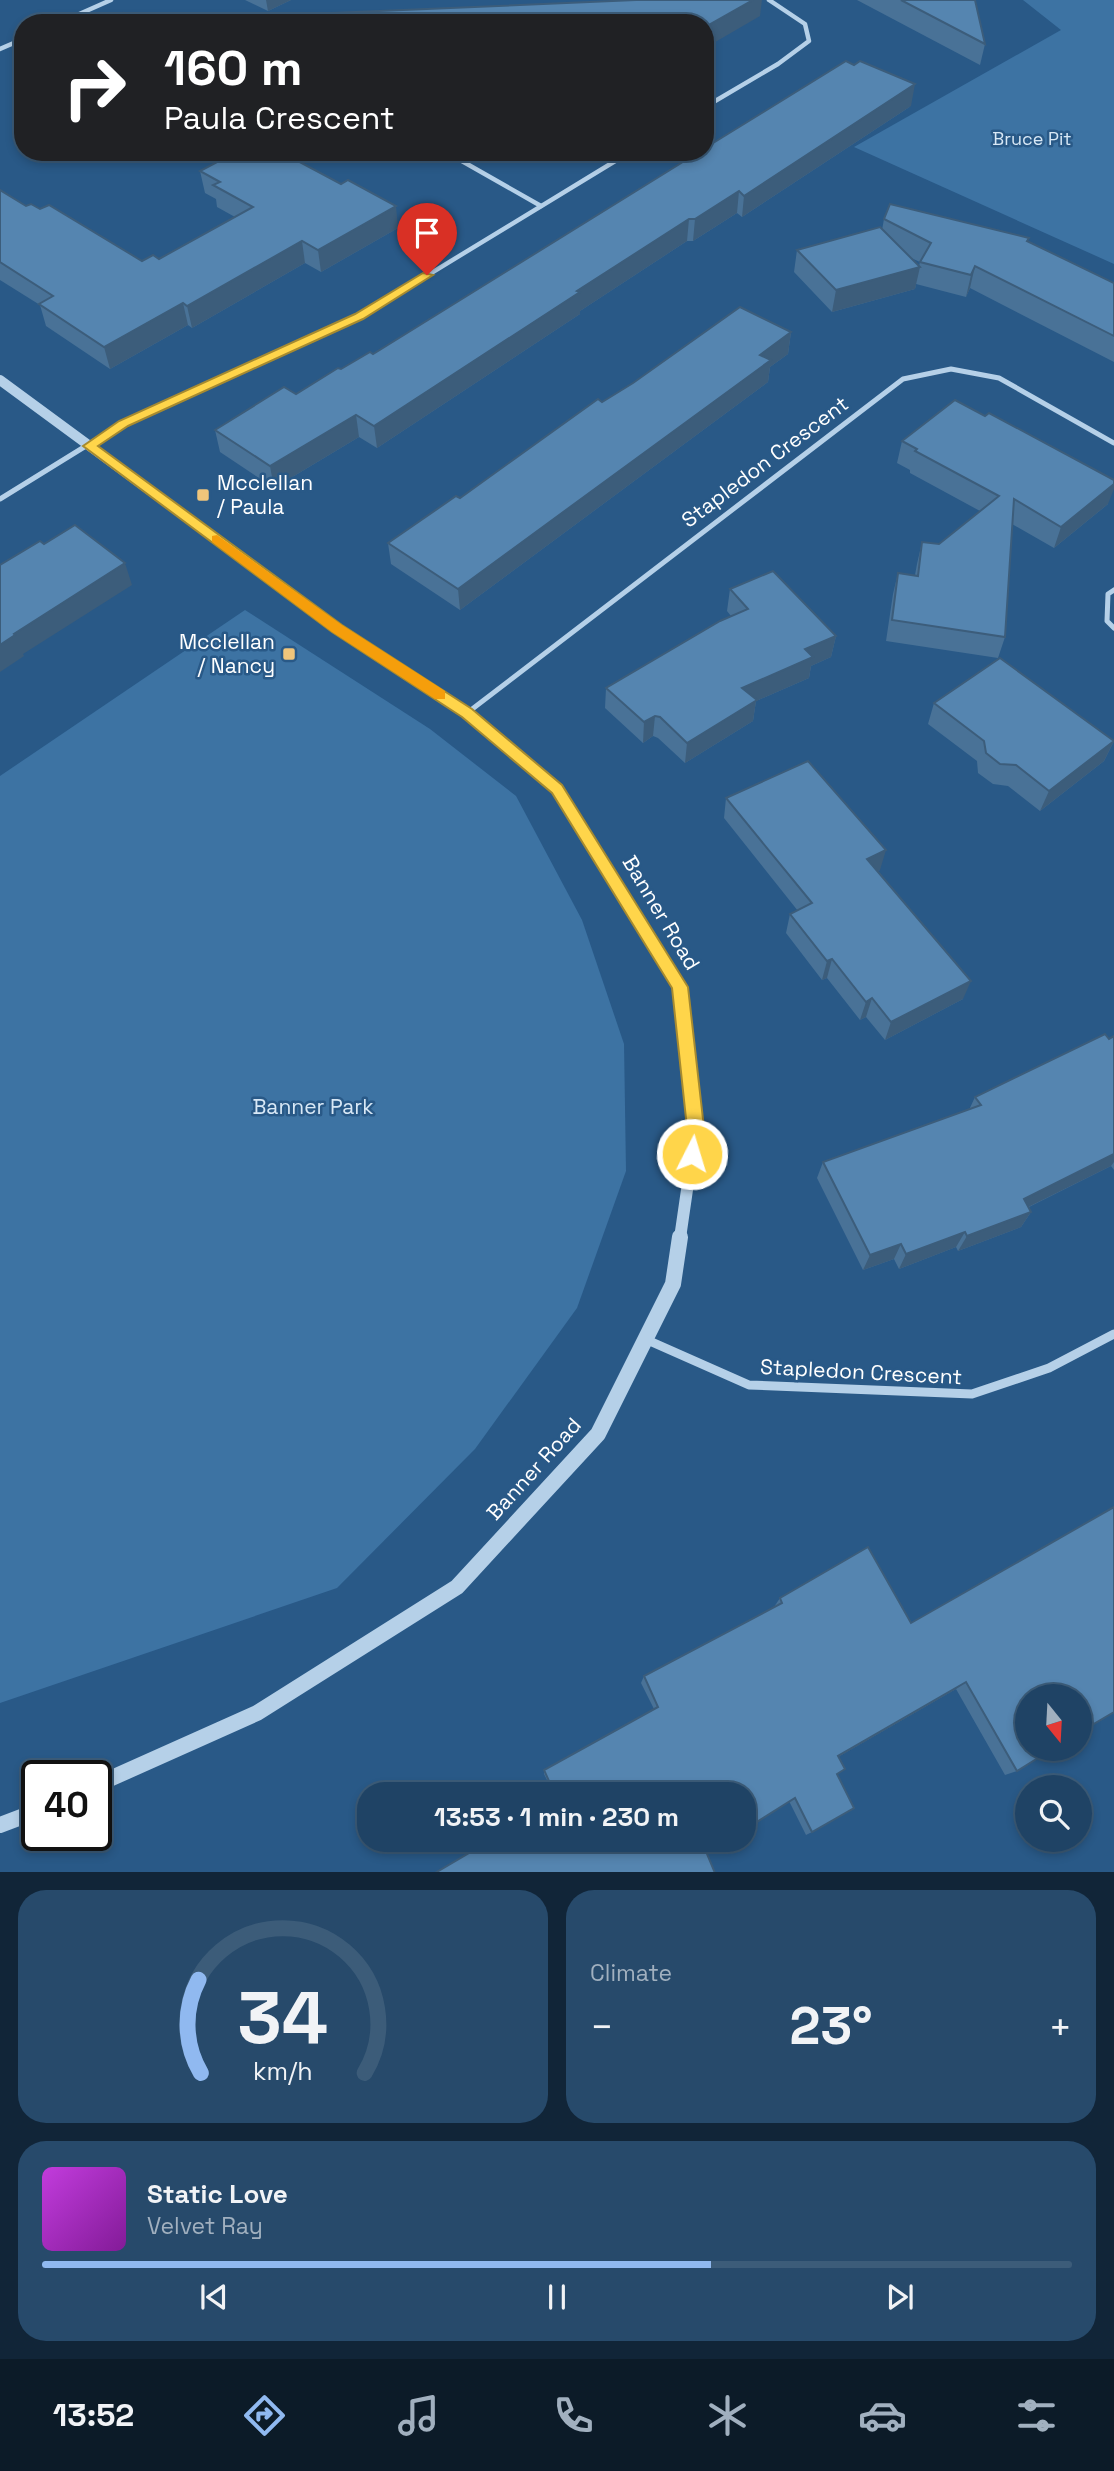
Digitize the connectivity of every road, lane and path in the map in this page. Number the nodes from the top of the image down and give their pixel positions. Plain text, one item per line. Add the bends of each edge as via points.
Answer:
1 (111, 0) edge
2 (769, 0) edge
3 (79, 14) edge
4 (714, 102) edge
5 (462, 161) edge
6 (615, 161) edge
7 (541, 206) junction
8 (0, 380) edge
9 (1114, 443) edge
10 (90, 446) junction
11 (0, 499) edge
12 (1114, 590) edge
13 (1114, 628) edge
14 (467, 713) junction
15 (1114, 1334) edge
16 (645, 1339) junction
17 (112, 1778) edge
18 (21, 1817) edge
19 (0, 1825) edge

1 - 3 street
2 - 4 street via 805,24 809,41
5 - 7 street
6 - 7 street
7 - 10 street via 359,317 123,423
8 - 10 street, Banner Road
9 - 14 street, Stapledon Crescent via 999,378 951,369 903,379
10 - 11 street
10 - 14 street, Banner Road via 337,628
12 - 13 street via 1108,594 1107,621
14 - 16 street, Banner Road via 557,789 680,987 696,1128 673,1283
15 - 16 street, Stapledon Crescent via 1049,1368 972,1394 749,1385
16 - 17 street, Banner Road via 598,1434 457,1587 257,1713
18 - 19 street

